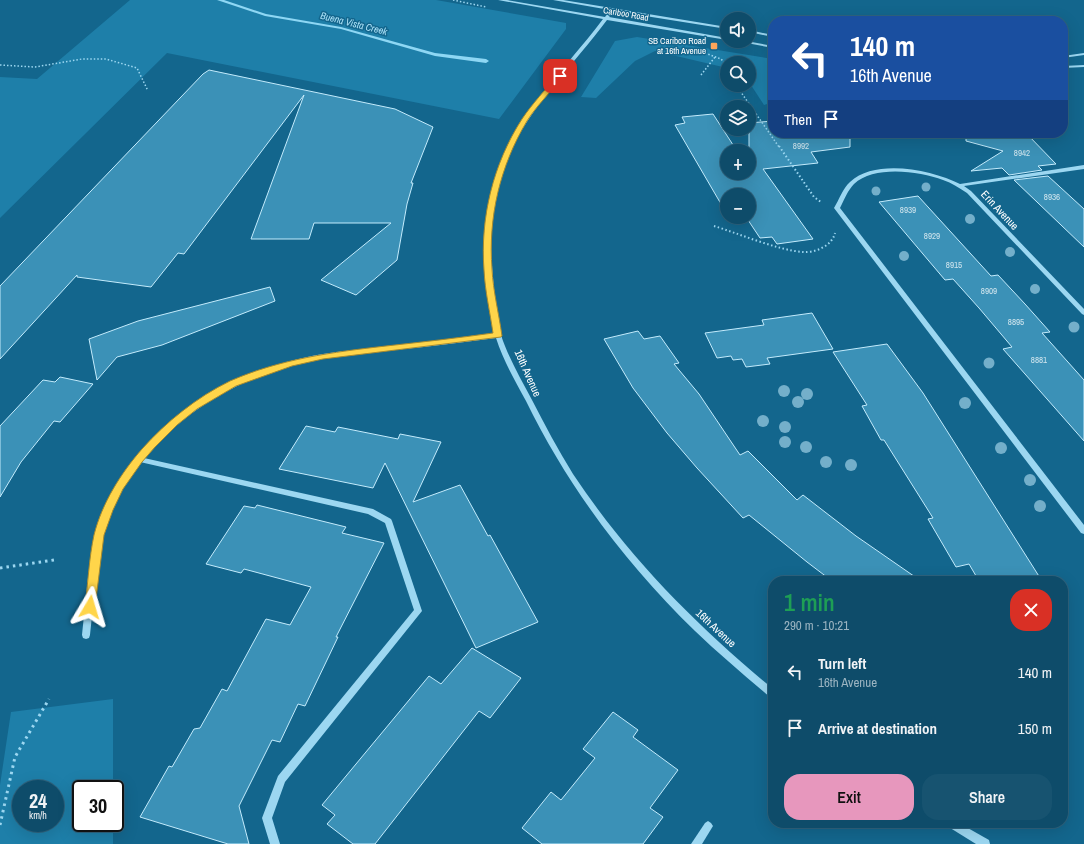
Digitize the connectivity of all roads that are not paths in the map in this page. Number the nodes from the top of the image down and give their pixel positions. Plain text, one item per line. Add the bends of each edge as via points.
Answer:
1 (500, 0) edge
2 (555, 0) edge
3 (612, 10) junction
4 (606, 18) junction
5 (720, 27) edge
6 (756, 32) edge
7 (768, 35) edge
8 (720, 38) edge
9 (756, 44) edge
10 (768, 46) edge
11 (1084, 54) edge
12 (1068, 56) edge
13 (1084, 66) edge
14 (1068, 68) edge
15 (1084, 167) edge
16 (962, 185) junction
17 (1084, 313) edge
18 (498, 336) junction
19 (138, 459) junction
20 (1084, 531) edge
21 (86, 635) dead end
22 (768, 690) edge
23 (708, 826) dead end
24 (958, 828) edge
25 (275, 844) edge
26 (696, 844) edge
27 (985, 844) edge

1 - 4 street, Cariboo Road
2 - 3 street, Cariboo Road
3 - 4 street, 16th Avenue
3 - 5 street, Cariboo Road
4 - 8 street, Cariboo Road
4 - 18 street, 16th Avenue via 524,120 501,165 490,208 487,241 488,270
6 - 7 street
9 - 10 street
11 - 12 street
13 - 14 street
15 - 16 street
16 - 17 street, Erin Avenue
16 - 20 street, Erin Avenue via 919,171 877,171 853,182 837,208
18 - 19 street via 323,356 256,375 233,384 194,407
18 - 22 street, 16th Avenue via 549,443 613,537 708,638
19 - 21 street via 119,487 99,535
19 - 25 street via 370,510 388,521 418,611 281,779 267,818
23 - 26 street
24 - 27 street

